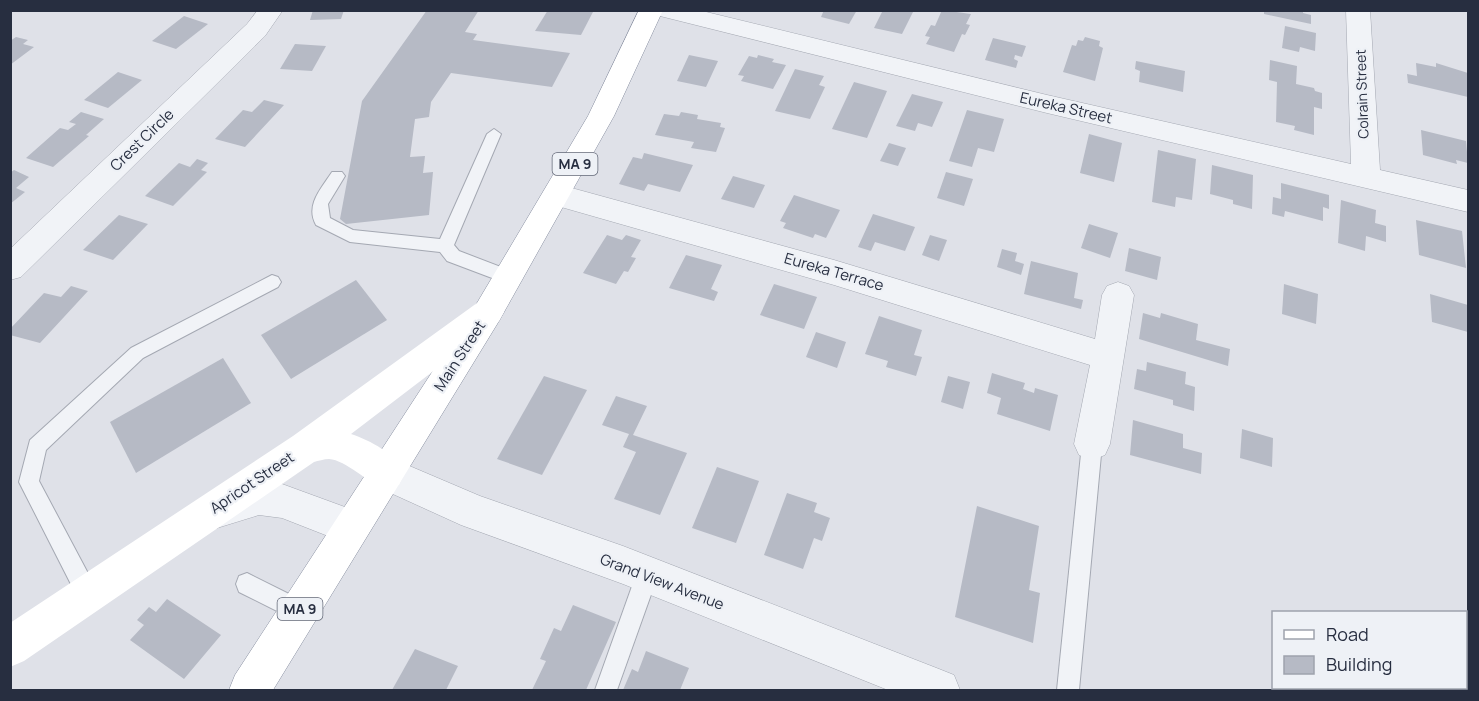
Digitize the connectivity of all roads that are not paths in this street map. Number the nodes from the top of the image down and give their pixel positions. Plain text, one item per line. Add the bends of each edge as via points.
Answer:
1 (271, 10) edge
2 (651, 10) edge
3 (665, 10) edge
4 (1358, 10) edge
5 (494, 134) dead end
6 (337, 176) dead end
7 (1366, 177) junction
8 (557, 195) junction
9 (1468, 201) edge
10 (444, 246) junction
11 (10, 268) edge
12 (508, 278) junction
13 (272, 282) dead end
14 (1118, 295) dead end
15 (488, 312) junction
16 (1108, 357) junction
17 (1092, 444) joint
18 (306, 447) junction
19 (386, 473) junction
20 (207, 513) junction
21 (351, 528) junction
22 (647, 575) junction
23 (247, 584) dead end
24 (88, 594) junction
25 (299, 611) junction
26 (10, 647) edge
27 (250, 690) edge
28 (606, 690) edge
29 (939, 690) edge
30 (1068, 690) edge

1 - 11 street, Crest Circle via 256,30
2 - 8 main road, Main Street / MA 9 via 606,107
3 - 7 street, Eureka Street
4 - 7 street, Colrain Street
5 - 10 lane
6 - 10 lane via 320,204 322,220 350,236
7 - 9 street, Eureka Street
8 - 12 main road, Main Street / MA 9
8 - 16 street, Eureka Terrace via 939,302
10 - 12 lane via 453,256
12 - 15 main road, Main Street / MA 9
13 - 24 lane via 137,353 37,446 28,482
14 - 16 street
15 - 18 main road, Apricot Street
15 - 19 main road, Main Street / MA 9
16 - 17 street
17 - 30 lane
18 - 19 main road via 329,442 355,452
18 - 20 main road, Apricot Street
19 - 21 main road, Main Street / MA 9
19 - 22 street, Grand View Avenue via 474,512
20 - 21 street via 259,498 282,501
20 - 24 main road, Apricot Street
21 - 25 main road, Main Street / MA 9
22 - 28 lane
22 - 29 street, Grand View Avenue
23 - 25 lane
24 - 26 main road, Apricot Street
25 - 27 main road, Main Street / MA 9

